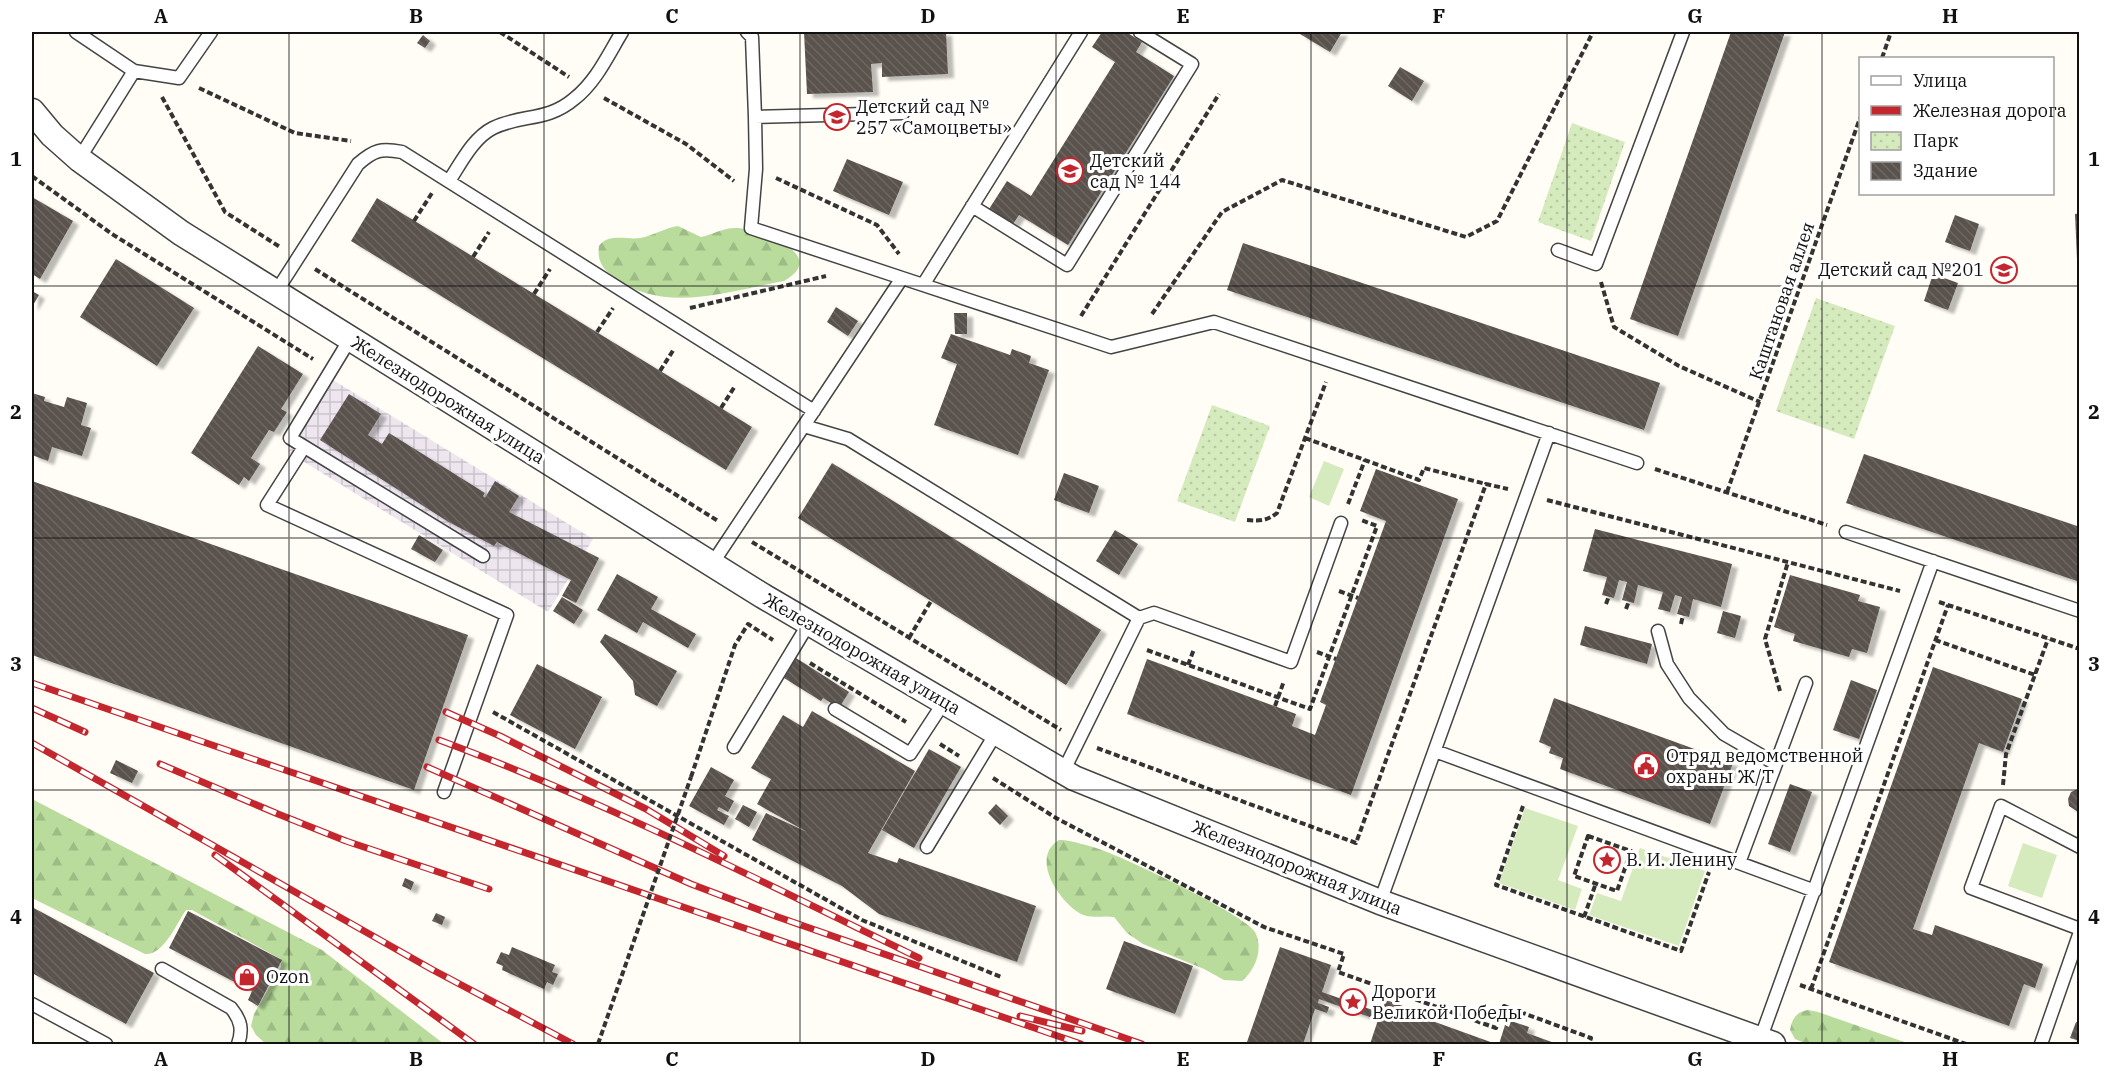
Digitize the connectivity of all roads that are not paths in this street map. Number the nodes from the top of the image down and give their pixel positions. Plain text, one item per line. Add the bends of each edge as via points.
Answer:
1 (76, 32) edge
2 (211, 32) edge
3 (622, 32) edge
4 (747, 32) edge
5 (1081, 32) edge
6 (1140, 32) edge
7 (1683, 32) edge
8 (134, 71) junction
9 (32, 111) edge
10 (903, 113) dead end
11 (754, 117) junction
12 (79, 159) junction
13 (446, 179) junction
14 (972, 206) junction
15 (1558, 250) dead end
16 (902, 278) junction
17 (923, 285) junction
18 (276, 292) junction
19 (351, 339) junction
20 (814, 411) junction
21 (804, 426) junction
22 (1549, 433) junction
23 (304, 447) junction
24 (1637, 463) road end
25 (1341, 523) road end
26 (1846, 532) road end
27 (483, 556) dead end
28 (1933, 561) junction
29 (712, 564) junction
30 (2079, 611) edge
31 (1139, 618) junction
32 (809, 623) junction
33 (1658, 631) dead end
34 (1806, 683) dead end
35 (944, 702) junction
36 (835, 709) dead end
37 (996, 733) junction
38 (734, 747) dead end
39 (1435, 751) junction
40 (1776, 764) junction
41 (1063, 772) junction
42 (444, 792) dead end
43 (927, 847) dead end
44 (2079, 847) edge
45 (1739, 863) junction
46 (1815, 891) junction
47 (1380, 902) junction
48 (2079, 930) edge
49 (162, 969) dead end
50 (32, 1004) edge
51 (1767, 1042) edge
52 (106, 1044) edge
53 (238, 1044) edge
54 (2041, 1044) edge

1 - 8 lane
2 - 8 lane via 179,78
3 - 13 lane via 586,88 574,99 548,115 491,129
4 - 11 lane via 752,37
5 - 14 lane
6 - 14 lane via 1192,64 1067,265
7 - 15 lane via 1596,264
8 - 12 lane
9 - 12 street, Железнодорожная улица
10 - 11 lane
11 - 16 lane via 756,168 751,228
12 - 18 street, Железнодорожная улица via 181,233
13 - 18 lane via 402,152 387,149 371,153 358,164
13 - 20 lane
14 - 17 lane
16 - 17 lane
16 - 20 lane
17 - 22 lane via 1111,347 1214,322
18 - 19 street, Железнодорожная улица
19 - 23 lane via 290,438
19 - 29 street, Железнодорожная улица
20 - 21 lane
21 - 29 lane
21 - 31 lane via 848,439
22 - 24 lane
22 - 39 lane
23 - 27 lane
23 - 42 lane via 267,505 507,615
25 - 31 lane via 1291,662 1154,613
26 - 28 lane
28 - 30 lane
28 - 46 lane
29 - 32 street, Железнодорожная улица
31 - 41 lane
32 - 35 street, Железнодорожная улица
32 - 38 lane
33 - 40 lane via 1667,664 1689,698 1724,734
34 - 40 lane
35 - 36 lane via 910,754
35 - 37 street, Железнодорожная улица
37 - 41 street, Железнодорожная улица
37 - 43 lane
39 - 45 lane
39 - 47 lane
40 - 45 lane
41 - 47 street, Железнодорожная улица
44 - 48 lane via 2001,806 1971,888
45 - 46 lane
46 - 51 lane via 1783,978
47 - 51 street, Железнодорожная улица
48 - 54 lane
49 - 53 lane via 231,1008 241,1026
50 - 52 lane

